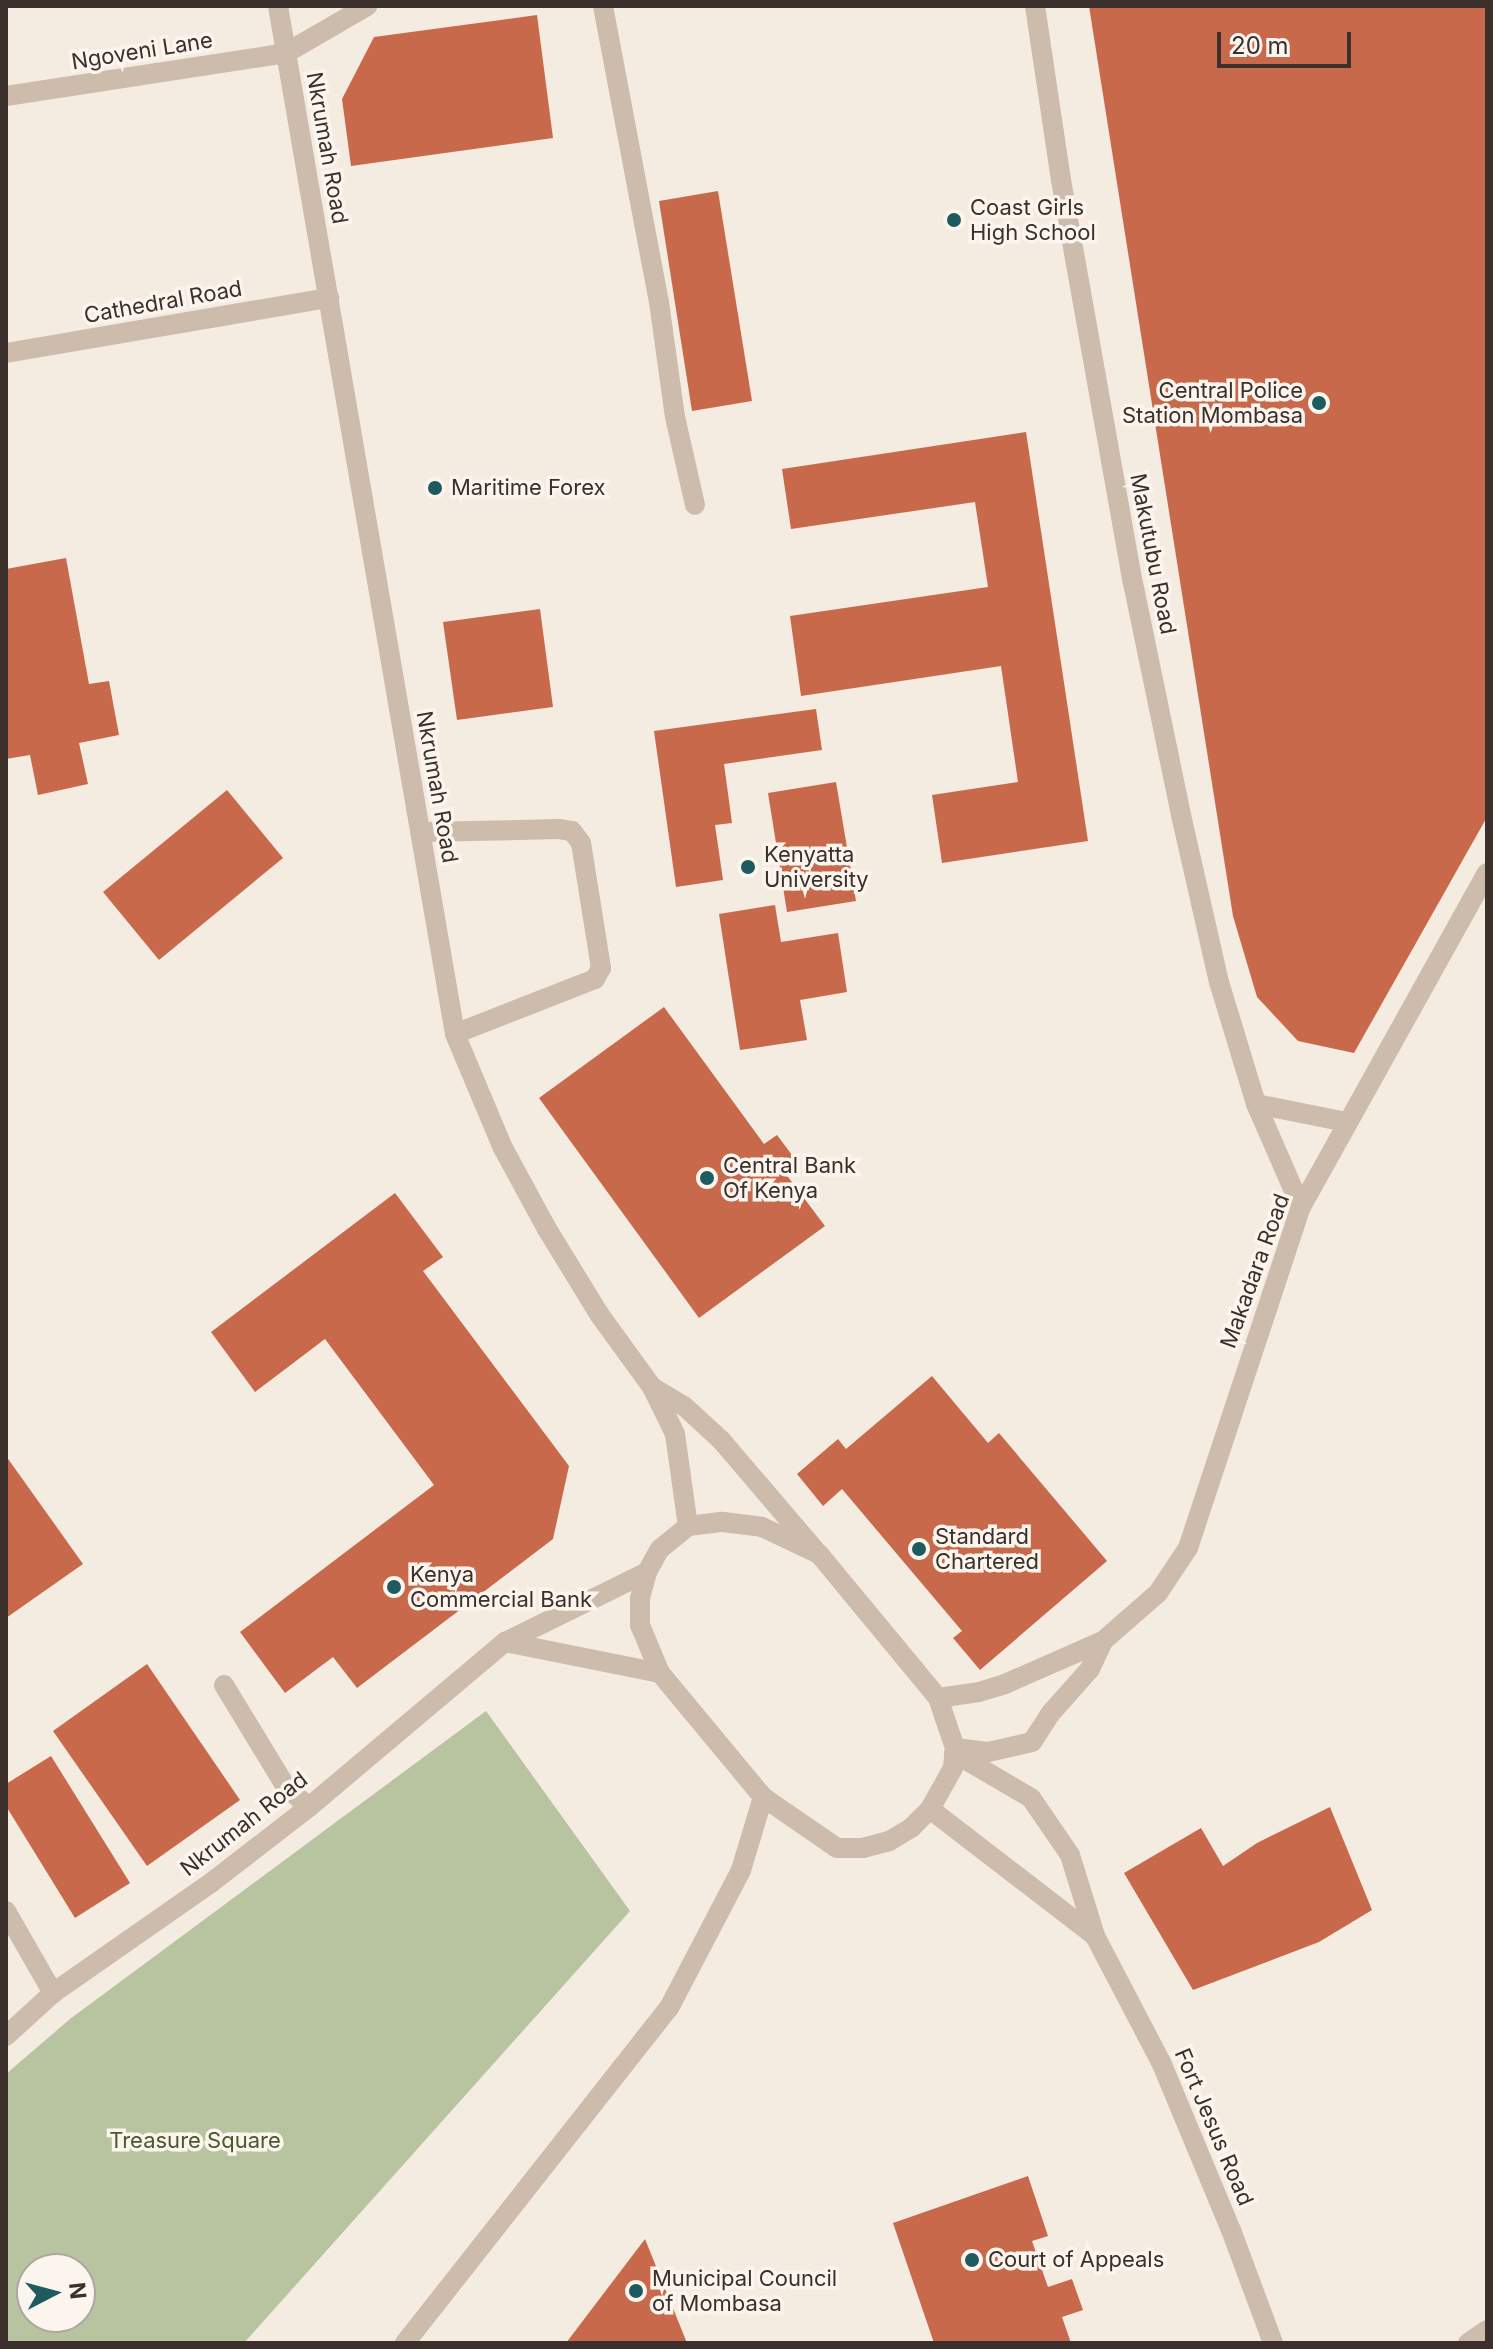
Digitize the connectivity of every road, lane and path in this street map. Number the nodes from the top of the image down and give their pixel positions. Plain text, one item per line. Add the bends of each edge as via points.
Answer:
1 (278, 6) edge
2 (367, 6) edge
3 (603, 6) edge
4 (1035, 6) edge
5 (286, 53) junction
6 (6, 96) edge
7 (329, 298) junction
8 (6, 353) edge
9 (695, 505) dead end
10 (421, 832) junction
11 (1487, 873) edge
12 (455, 1034) junction
13 (1256, 1104) junction
14 (1346, 1122) junction
15 (1301, 1207) junction
16 (652, 1387) junction
17 (688, 1526) junction
18 (819, 1554) junction
19 (647, 1572) junction
20 (1103, 1641) junction
21 (505, 1642) junction
22 (660, 1673) junction
23 (224, 1685) dead end
24 (938, 1698) junction
25 (955, 1750) junction
26 (763, 1797) junction
27 (309, 1807) junction
28 (930, 1809) junction
29 (6, 1911) edge
30 (1095, 1936) junction
31 (53, 1993) junction
32 (6, 2036) edge
33 (1487, 2330) edge
34 (405, 2343) edge
35 (1273, 2343) edge
36 (1468, 2343) edge

1 - 5 street, Nkrumah Road
2 - 5 street
3 - 9 street
4 - 13 street, Makutubu Road via 1133,583 1219,982
5 - 6 street, Ngoveni Lane
5 - 7 street, Nkrumah Road
7 - 8 street, Cathedral Road
7 - 10 street, Nkrumah Road
10 - 12 street, Nkrumah Road
10 - 12 street via 559,829 572,831 581,843 601,968 595,979
11 - 14 street, Makadara Road
12 - 16 street, Nkrumah Road via 503,1148 547,1229
13 - 14 street
13 - 15 street, Makutubu Road
14 - 15 street, Makadara Road
15 - 20 street, Makadara Road via 1188,1548 1158,1593
16 - 17 street, Nkrumah Road via 675,1434
16 - 18 street via 684,1406 721,1440
17 - 18 street via 723,1522 762,1527
17 - 19 street via 660,1549
18 - 24 street
19 - 21 street, Nkrumah Road
19 - 22 street via 640,1625
20 - 24 street, Makadara Road via 1005,1684
20 - 25 street, Makadara Road via 1090,1669 1032,1742 988,1752
21 - 22 street
21 - 27 street, Nkrumah Road
22 - 26 street
23 - 27 street via 286,1787
24 - 25 street
25 - 28 street via 953,1768
25 - 30 street, Fort Jesus Road via 1031,1798 1070,1855
26 - 28 street via 837,1848 889,1841
26 - 34 street via 741,1870 669,2008
27 - 31 street, Nkrumah Road
28 - 30 street, Fort Jesus Road
29 - 31 street
30 - 35 street, Fort Jesus Road via 1161,2062
31 - 32 street, Nkrumah Road
33 - 36 street

